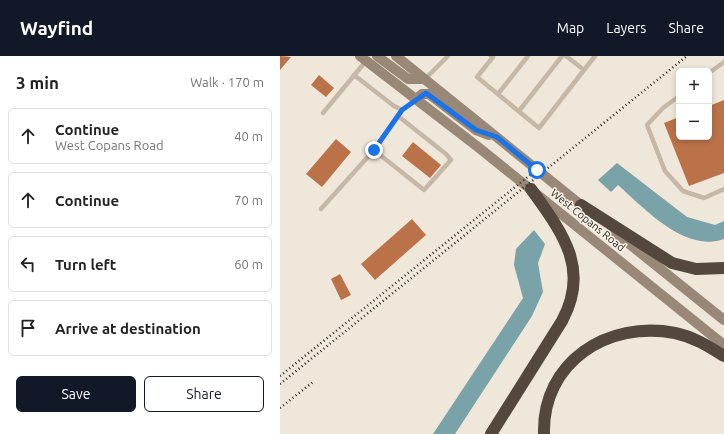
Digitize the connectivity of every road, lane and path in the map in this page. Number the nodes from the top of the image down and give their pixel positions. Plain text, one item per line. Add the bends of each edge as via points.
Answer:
1 (377, 56) edge
2 (396, 56) edge
3 (448, 56) edge
4 (492, 56) edge
5 (528, 56) edge
6 (562, 56) edge
7 (566, 56) edge
8 (595, 56) edge
9 (363, 58) edge
10 (724, 62) edge
11 (584, 70) junction
12 (712, 71) edge
13 (354, 75) junction
14 (425, 79) junction
15 (498, 94) junction
16 (676, 98) edge
17 (416, 100) junction
18 (402, 110) junction
19 (519, 111) junction
20 (323, 114) dead end
21 (398, 116) junction
22 (497, 137) junction
23 (374, 150) junction
24 (531, 189) junction
25 (724, 189) edge
26 (580, 205) junction
27 (321, 209) dead end
28 (724, 268) edge
29 (724, 320) edge
30 (724, 345) edge
31 (724, 356) edge
32 (491, 434) edge
33 (544, 434) edge

1 - 14 main road via 408,79
2 - 14 main road, West Copans Road
3 - 14 lane
4 - 15 lane via 477,77
5 - 15 lane
6 - 19 lane
7 - 11 lane
8 - 11 lane
9 - 13 lane
9 - 17 main road, West Copans Road
10 - 12 lane
11 - 19 lane via 539,128
13 - 18 lane
13 - 20 lane
14 - 22 main road, West Copans Road
15 - 19 lane
16 - 25 lane via 662,108 647,125 665,171 683,191 704,198
17 - 18 lane
17 - 22 main road via 422,94 429,94 476,130
17 - 24 main road, West Copans Road
18 - 21 lane
21 - 23 lane
21 - 23 lane via 451,160 424,190
22 - 26 main road, West Copans Road
23 - 27 lane
24 - 30 main road, West Copans Road
24 - 32 highway via 559,228 569,249 574,268 573,291 562,321
26 - 28 highway via 672,263 696,269
26 - 29 main road, West Copans Road
31 - 33 highway via 690,338 663,331 638,332 604,341 580,354 558,376 546,406

